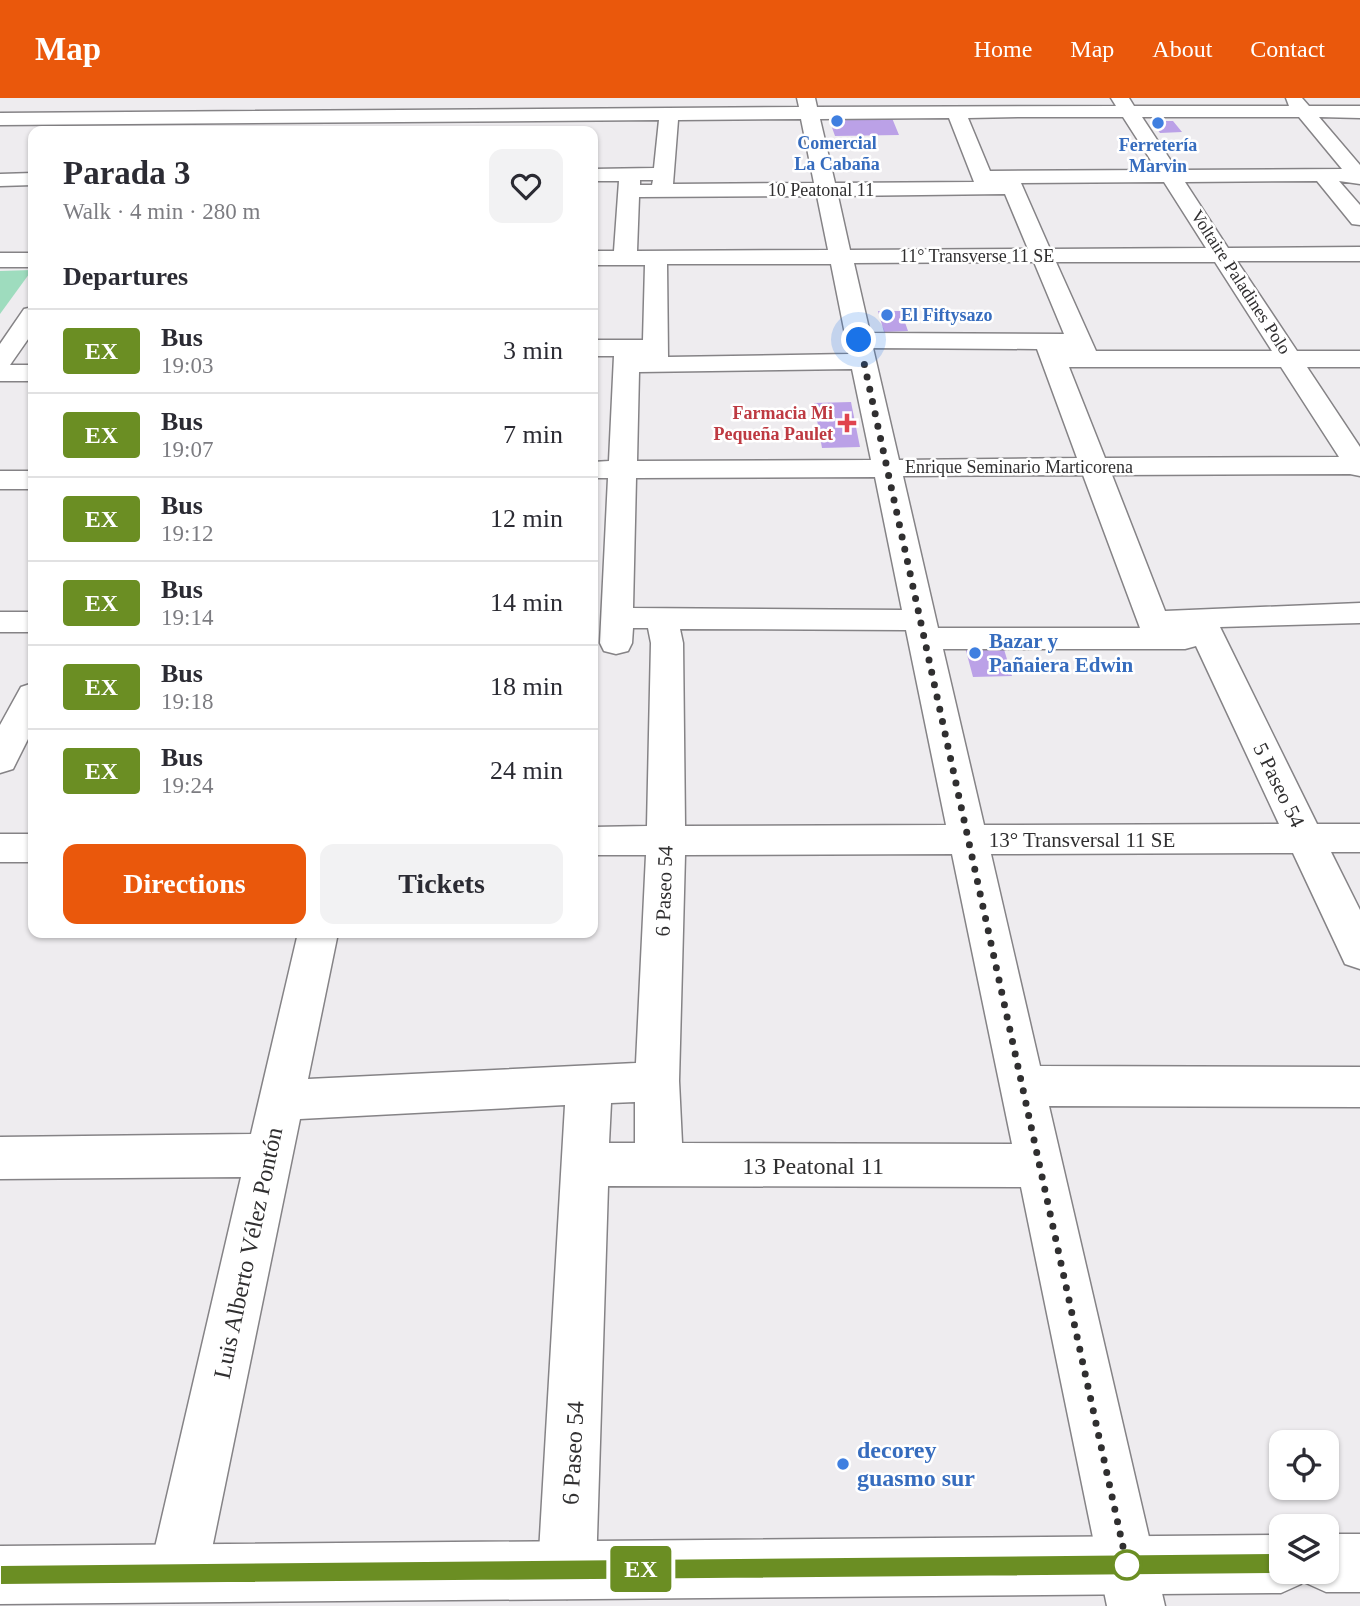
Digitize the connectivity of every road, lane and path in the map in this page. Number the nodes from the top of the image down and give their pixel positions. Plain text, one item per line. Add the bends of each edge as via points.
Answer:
1 (20, 98) edge
2 (184, 98) edge
3 (357, 98) edge
4 (499, 98) edge
5 (808, 105) edge
6 (1125, 105) edge
7 (1299, 105) edge
8 (956, 113) junction
9 (1360, 113) edge
10 (669, 115) junction
11 (0, 118) edge
12 (494, 124) edge
13 (165, 125) edge
14 (343, 125) edge
15 (598, 176) edge
16 (1171, 176) junction
17 (28, 179) edge
18 (0, 180) edge
19 (1359, 180) edge
20 (1328, 181) junction
21 (664, 182) junction
22 (629, 183) junction
23 (984, 183) junction
24 (1011, 183) junction
25 (826, 190) junction
26 (1360, 219) edge
27 (1360, 254) edge
28 (1224, 255) junction
29 (841, 256) junction
30 (1042, 256) junction
31 (598, 258) edge
32 (625, 258) junction
33 (656, 258) junction
34 (0, 260) edge
35 (28, 260) edge
36 (28, 321) edge
37 (598, 349) edge
38 (861, 350) junction
39 (1050, 350) junction
40 (1084, 350) junction
41 (627, 356) junction
42 (655, 356) junction
43 (1290, 359) junction
44 (1360, 359) edge
45 (0, 362) edge
46 (0, 373) edge
47 (28, 373) edge
48 (1094, 466) junction
49 (1359, 466) edge
50 (887, 467) junction
51 (608, 469) edge
52 (0, 480) edge
53 (28, 480) edge
54 (1360, 613) edge
55 (0, 622) edge
56 (28, 622) edge
57 (1204, 628) junction
58 (1156, 629) junction
59 (664, 630) junction
60 (922, 630) junction
61 (609, 635) edge
62 (28, 705) edge
63 (0, 760) edge
64 (1360, 838) edge
65 (1305, 839) junction
66 (666, 840) junction
67 (598, 841) edge
68 (969, 841) junction
69 (0, 848) edge
70 (28, 848) edge
71 (317, 938) edge
72 (1360, 952) edge
73 (657, 1081) junction
74 (589, 1084) junction
75 (1022, 1086) junction
76 (1359, 1090) edge
77 (281, 1100) junction
78 (269, 1155) junction
79 (0, 1158) edge
80 (586, 1164) junction
81 (659, 1165) junction
82 (1040, 1166) junction
83 (1339, 1563) edge
84 (1360, 1563) edge
85 (1269, 1566) edge
86 (567, 1570) junction
87 (178, 1573) junction
88 (0, 1575) edge
89 (1131, 1585) edge

1 - 11 street
2 - 13 street
3 - 14 street
4 - 12 street
5 - 8 street
5 - 10 street
5 - 25 street
6 - 7 street
6 - 8 street
6 - 16 street, Voltaire Paladines Polo
7 - 9 street
7 - 19 street
8 - 23 street
10 - 12 street
10 - 21 street
11 - 13 street
12 - 14 street
13 - 14 street
15 - 22 street, 10 Peatonal 11
16 - 20 street, 10 Peatonal 11
16 - 24 street, 10 Peatonal 11
16 - 28 street, Voltaire Paladines Polo
17 - 18 street
19 - 20 street, 10 Peatonal 11
20 - 26 street
21 - 22 street, 10 Peatonal 11
21 - 25 street, 10 Peatonal 11
22 - 32 street
23 - 24 street, 10 Peatonal 11
23 - 25 street, 10 Peatonal 11
24 - 30 street
25 - 29 street
27 - 28 street, 11° Transverse 11 SE
28 - 30 street, 11° Transverse 11 SE
28 - 43 street, Voltaire Paladines Polo
29 - 30 street, 11° Transverse 11 SE
29 - 33 street, 11° Transverse 11 SE
29 - 38 street
30 - 40 street
31 - 32 street, 11° Transverse 11 SE
32 - 33 street, 11° Transverse 11 SE
33 - 42 street
34 - 35 street
36 - 45 street
37 - 41 street
38 - 39 street
38 - 42 street
38 - 50 street
39 - 40 street
39 - 48 street
40 - 43 street
41 - 42 street
41 - 51 street
43 - 44 street
43 - 49 street, Voltaire Paladines Polo
46 - 47 street
48 - 49 street, Enrique Seminario Marticorena
48 - 50 street, Enrique Seminario Marticorena
48 - 58 street
50 - 51 street, Enrique Seminario Marticorena
50 - 60 street
51 - 61 street
52 - 53 street
54 - 57 street
55 - 56 street
57 - 58 street
57 - 65 street, 5 Paseo 54
58 - 60 street
59 - 60 street
59 - 61 street
59 - 66 street, 6 Paseo 54
60 - 68 street
62 - 63 street
64 - 65 street, 13° Transversal 11 SE
65 - 68 street, 13° Transversal 11 SE
65 - 72 street, 5 Paseo 54
66 - 67 street, 13° Transversal 11 SE
66 - 68 street, 13° Transversal 11 SE
66 - 73 street, 6 Paseo 54
68 - 75 street
69 - 70 street
71 - 77 street, Luis Alberto Vélez Pontón
73 - 74 street
73 - 81 street, 6 Paseo 54
74 - 77 street
74 - 80 street, 6 Paseo 54
75 - 76 street
75 - 82 street
77 - 78 street, Luis Alberto Vélez Pontón
78 - 79 street
78 - 87 street, Luis Alberto Vélez Pontón
80 - 81 street, 13 Peatonal 11
80 - 86 street, 6 Paseo 54
81 - 82 street, 13 Peatonal 11
82 - 89 street
83 - 84 street
85 - 89 street
86 - 87 street
86 - 89 street
87 - 88 street

